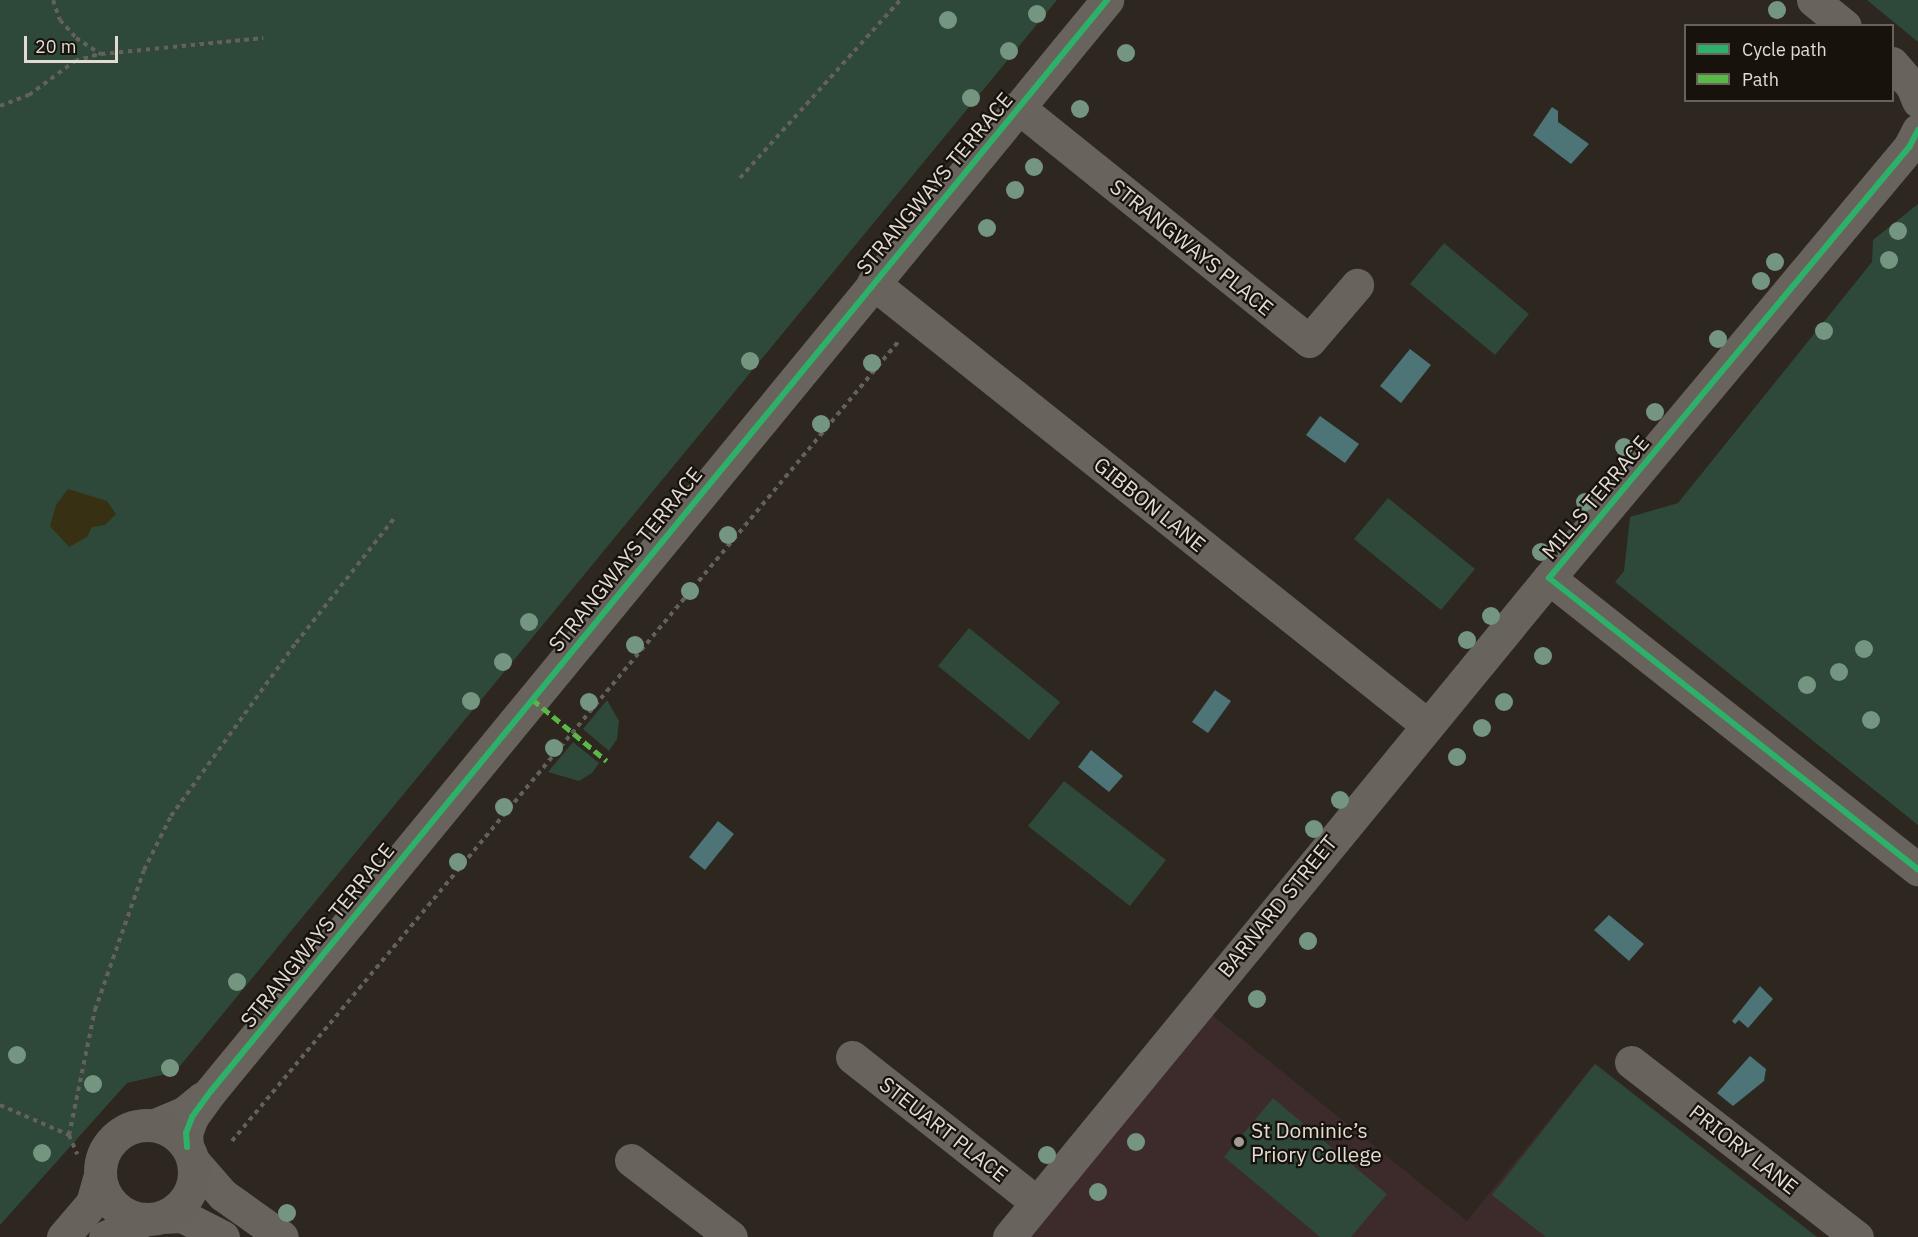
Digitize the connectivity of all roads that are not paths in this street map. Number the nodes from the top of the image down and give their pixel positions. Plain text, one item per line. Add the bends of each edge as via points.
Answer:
1 (1107, 0) edge
2 (1813, 0) edge
3 (1843, 24) edge
4 (1894, 64) edge
5 (1918, 101) edge
6 (1018, 107) junction
7 (1918, 130) edge
8 (873, 283) junction
9 (1357, 285) dead end
10 (1549, 578) junction
11 (1426, 724) junction
12 (1918, 869) edge
13 (852, 1057) dead end
14 (1631, 1062) dead end
15 (211, 1091) junction
16 (154, 1125) junction
17 (190, 1155) junction
18 (631, 1160) dead end
19 (90, 1168) junction
20 (1036, 1202) junction
21 (153, 1219) junction
22 (63, 1237) edge
23 (105, 1237) edge
24 (223, 1237) edge
25 (282, 1237) edge
26 (731, 1237) edge
27 (1009, 1237) edge
28 (1857, 1237) edge

1 - 6 street, STRANGWAYS TERRACE
2 - 3 street
4 - 5 street via 1912,86
6 - 8 street, STRANGWAYS TERRACE
6 - 9 street, STRANGWAYS PLACE via 1309,341
7 - 10 street, MILLS TERRACE via 1910,146
8 - 11 street, GIBBON LANE
8 - 15 street, STRANGWAYS TERRACE
10 - 11 street, BARNARD STREET
10 - 12 street, MILLS TERRACE
11 - 20 street, BARNARD STREET
13 - 20 street, STEUART PLACE
14 - 28 street, PRIORY LANE
15 - 16 street, STRANGWAYS TERRACE via 185,1112
15 - 17 street, STRANGWAYS TERRACE via 192,1117 186,1133
16 - 17 street via 168,1129
16 - 19 street via 136,1126 115,1137
17 - 21 street via 191,1190 174,1211
17 - 25 street via 223,1195
18 - 26 street
19 - 21 street via 118,1210
19 - 22 street via 93,1203
20 - 27 street, BARNARD STREET
21 - 23 street
21 - 24 street via 182,1216

